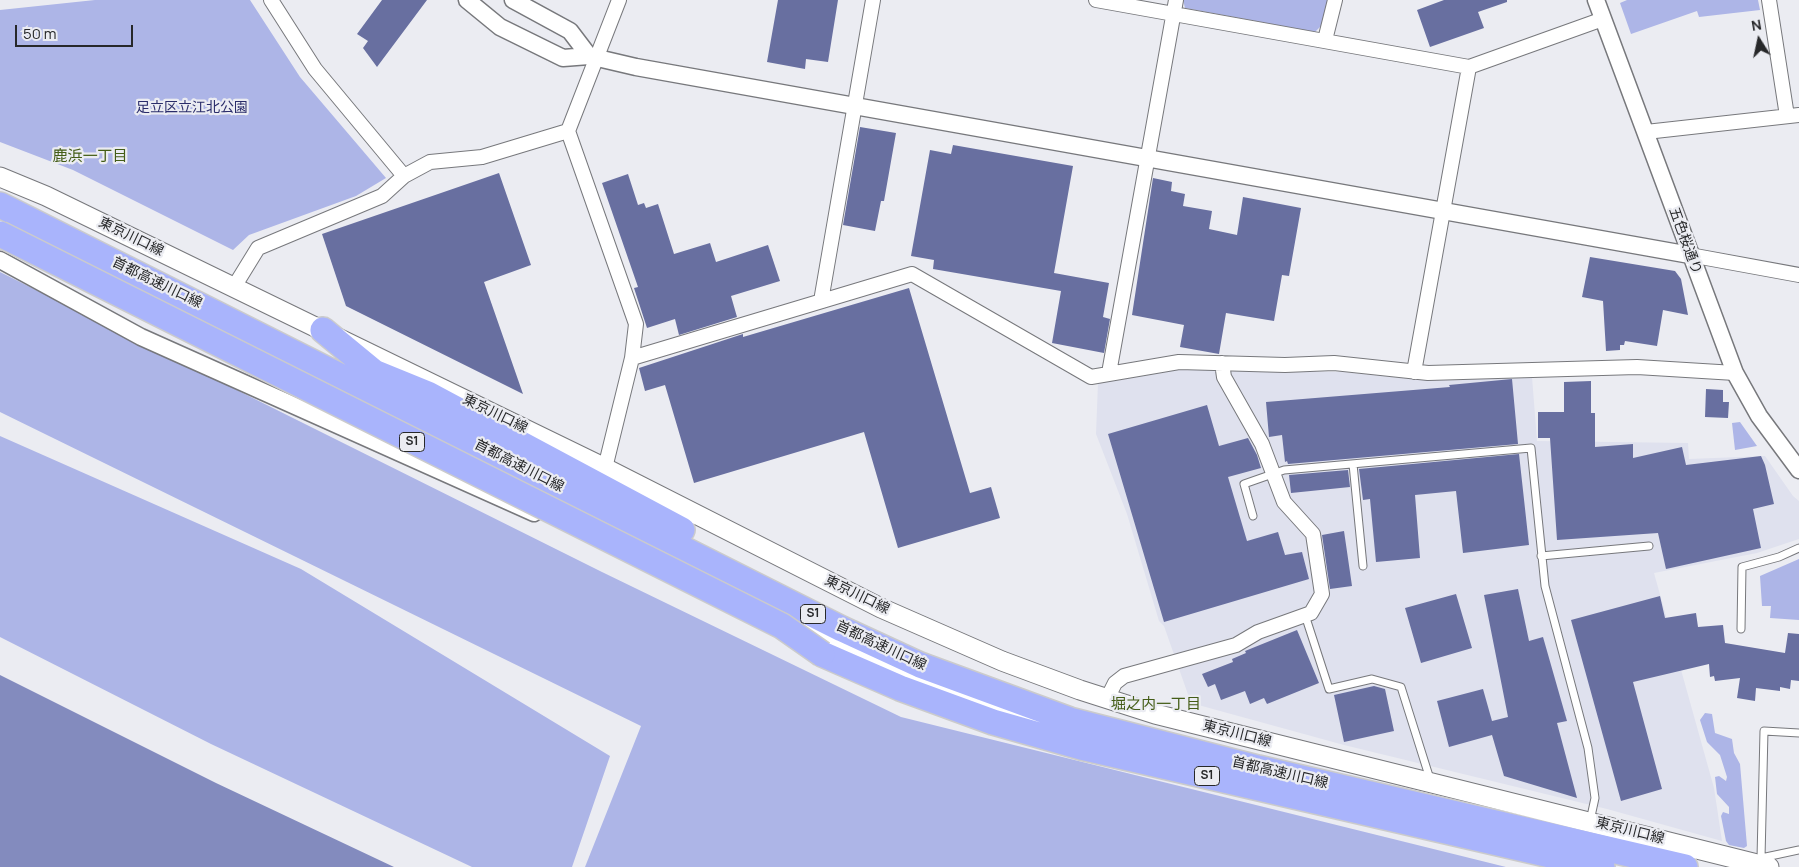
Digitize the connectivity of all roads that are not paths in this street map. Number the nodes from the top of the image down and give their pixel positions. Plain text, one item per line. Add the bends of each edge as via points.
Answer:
1 (271, 0) edge
2 (467, 0) edge
3 (513, 0) edge
4 (619, 0) edge
5 (873, 0) edge
6 (1096, 0) edge
7 (1335, 0) edge
8 (1596, 0) edge
9 (1769, 0) edge
10 (1175, 7) edge
11 (1603, 19) junction
12 (1326, 40) junction
13 (593, 57) junction
14 (1469, 66) junction
15 (854, 105) junction
16 (1793, 116) edge
17 (568, 130) junction
18 (1646, 132) junction
19 (1148, 159) junction
20 (404, 176) junction
21 (0, 177) edge
22 (0, 205) edge
23 (1443, 212) junction
24 (0, 225) edge
25 (0, 234) edge
26 (0, 240) edge
27 (1690, 255) junction
28 (0, 260) edge
29 (1799, 275) edge
30 (234, 287) junction
31 (821, 301) junction
32 (323, 330) junction
33 (632, 358) junction
34 (1222, 363) junction
35 (1414, 372) junction
36 (1109, 373) junction
37 (1735, 373) junction
38 (1353, 464) junction
39 (606, 468) junction
40 (1799, 470) edge
41 (1274, 473) junction
42 (1254, 516) dead end
43 (1649, 546) dead end
44 (1799, 548) edge
45 (1541, 556) junction
46 (674, 566) junction
47 (1363, 566) dead end
48 (1305, 615) junction
49 (1741, 629) dead end
50 (822, 654) junction
51 (1004, 698) junction
52 (1107, 699) junction
53 (1799, 733) edge
54 (1431, 781) junction
55 (1590, 822) junction
56 (1799, 850) edge
57 (1764, 863) edge
58 (1602, 867) edge
59 (1644, 867) edge
60 (1685, 867) edge

1 - 20 street via 315,69
2 - 13 street via 500,27 563,58
3 - 13 street via 570,31
4 - 13 street
5 - 15 street
6 - 10 street
7 - 12 street
8 - 11 street, 五色桜通り
9 - 16 street
10 - 12 street
10 - 19 street
11 - 14 street
11 - 18 street, 五色桜通り
12 - 14 street
13 - 15 street
13 - 17 street
14 - 23 street
15 - 19 street
15 - 31 street
16 - 18 street
17 - 20 street via 482,157 430,162
17 - 33 street via 636,324
18 - 27 street, 五色桜通り
19 - 23 street
19 - 36 street
20 - 30 street via 382,196 258,248
21 - 30 main road, 東京川口線
22 - 51 highway, 首都高速川口線 / S1 via 842,629 920,665
23 - 27 street
23 - 35 street
24 - 46 main road
25 - 50 highway, S1, bridge via 782,626
26 - 50 highway, 首都高速川口線 / S1, bridge
27 - 29 street
27 - 37 street, 五色桜通り
28 - 46 street via 141,336 507,503
30 - 32 main road, 東京川口線
31 - 33 street
31 - 36 street via 912,274 1091,377
32 - 39 main road, 東京川口線
32 - 51 highway via 374,372 428,394
33 - 39 street
34 - 35 street via 1334,363
34 - 36 street via 1179,362
34 - 41 street via 1224,376 1262,444
35 - 37 street via 1636,367
37 - 40 street, 五色桜通り via 1759,416
38 - 41 lane
38 - 45 lane via 1531,448
38 - 47 lane
39 - 52 main road, 東京川口線 via 881,608 1002,661
41 - 42 lane via 1244,484
41 - 48 street via 1284,502 1313,534 1322,594 1311,613
43 - 45 lane
44 - 49 lane via 1742,568
45 - 55 lane via 1545,586 1588,748 1595,798
46 - 59 main road via 914,678 1042,723 1223,771
48 - 52 street via 1258,632 1236,645 1124,676 1115,683
48 - 54 lane via 1329,689 1372,679 1402,687
50 - 58 highway, 首都高速川口線 / S1 via 900,688 993,722 1081,747
51 - 60 highway, 首都高速川口線 / S1 via 1070,720 1258,768
52 - 54 main road, 東京川口線 via 1155,714
53 - 57 lane via 1764,731
54 - 55 main road, 東京川口線
55 - 57 main road, 東京川口線
56 - 57 lane

